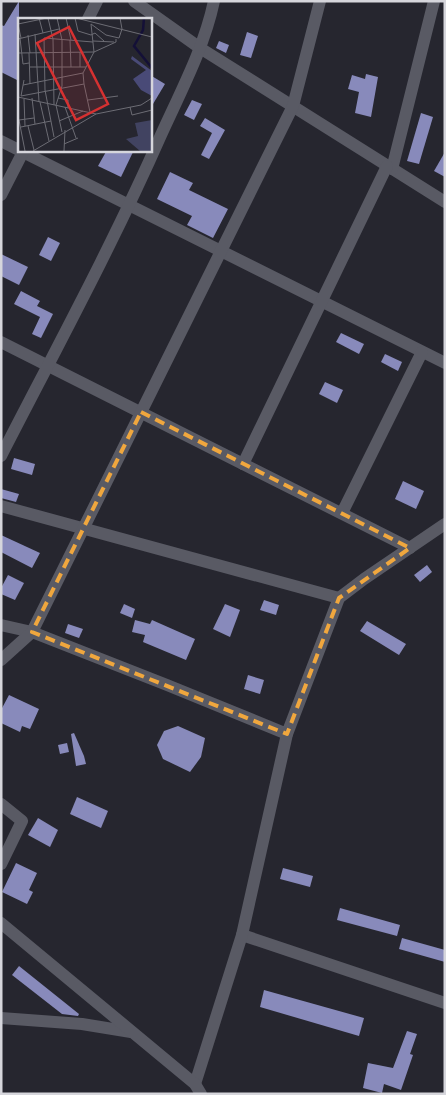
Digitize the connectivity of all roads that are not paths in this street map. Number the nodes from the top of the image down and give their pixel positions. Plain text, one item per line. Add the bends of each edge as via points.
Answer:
1 (96, 1) edge
2 (134, 1) edge
3 (214, 1) edge
4 (320, 1) edge
5 (434, 1) edge
6 (88, 18) edge
7 (200, 48) junction
8 (293, 106) junction
9 (1, 142) edge
10 (18, 149) edge
11 (23, 151) edge
12 (389, 167) junction
13 (1, 195) edge
14 (445, 202) edge
15 (130, 206) junction
16 (221, 251) junction
17 (321, 302) junction
18 (1, 342) edge
19 (422, 352) junction
20 (445, 363) edge
21 (48, 366) junction
22 (141, 412) junction
23 (1, 456) edge
24 (243, 464) junction
25 (1, 506) edge
26 (342, 513) junction
27 (445, 524) edge
28 (83, 529) junction
29 (410, 548) junction
30 (339, 598) junction
31 (1, 625) edge
32 (32, 632) junction
33 (1, 660) edge
34 (287, 734) junction
35 (1, 804) edge
36 (1, 864) edge
37 (1, 923) edge
38 (242, 935) junction
39 (445, 1004) edge
40 (1, 1018) edge
41 (132, 1032) junction
42 (198, 1089) edge

1 - 6 street
2 - 7 street
3 - 7 street
4 - 8 street
5 - 12 street
7 - 8 street
7 - 15 street
8 - 12 street
8 - 16 street
9 - 10 street
11 - 13 street
11 - 15 street
12 - 14 street
12 - 17 street
15 - 16 street
15 - 21 street
16 - 17 street
16 - 22 street
17 - 19 street
17 - 24 street
18 - 21 street
19 - 20 street
19 - 26 street
21 - 22 street
21 - 23 street
22 - 24 street
22 - 28 street
24 - 26 street
25 - 28 street
26 - 29 street
27 - 29 street
28 - 30 street
28 - 32 street
29 - 30 street
30 - 34 street
31 - 32 street
32 - 33 street
32 - 34 street
34 - 38 street
35 - 36 street via 22,821
37 - 41 street
38 - 39 street
38 - 42 street
40 - 41 street via 82,1024
41 - 42 street

